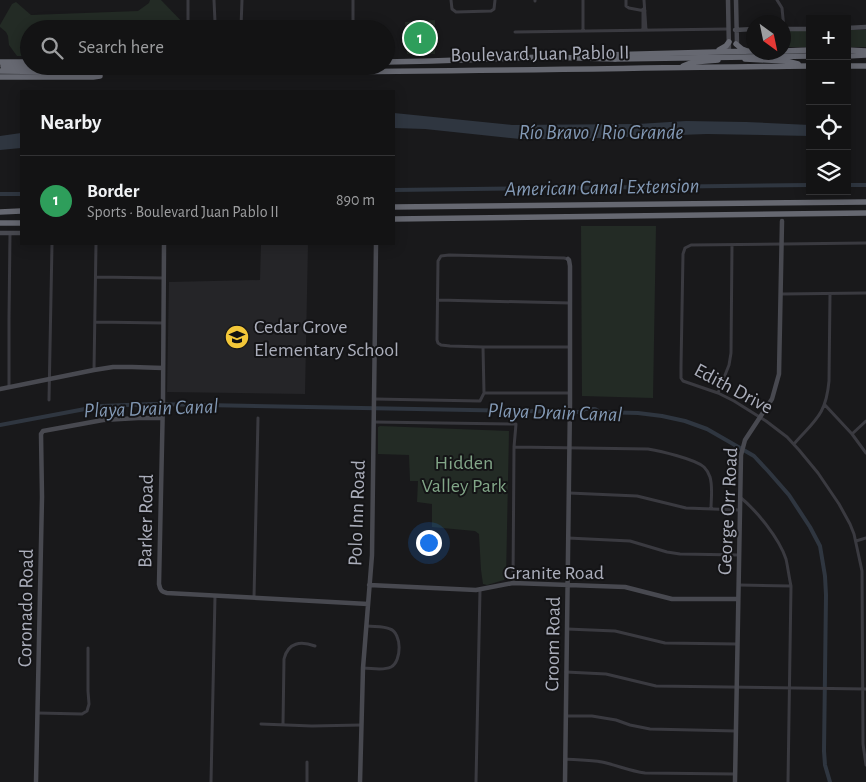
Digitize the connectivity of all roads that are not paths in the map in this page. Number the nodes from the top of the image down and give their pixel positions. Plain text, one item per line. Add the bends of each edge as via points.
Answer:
1 (188, 0) edge
2 (214, 0) edge
3 (242, 0) edge
4 (353, 0) edge
5 (451, 0) edge
6 (495, 0) edge
7 (583, 0) edge
8 (626, 0) edge
9 (644, 0) edge
10 (728, 0) edge
11 (736, 0) edge
12 (777, 0) edge
13 (644, 9) junction
14 (783, 15) edge
15 (188, 20) edge
16 (215, 20) edge
17 (241, 20) edge
18 (353, 20) dead end
19 (866, 27) edge
20 (851, 28) edge
21 (728, 29) junction
22 (746, 29) edge
23 (791, 29) edge
24 (806, 29) edge
25 (644, 30) junction
26 (736, 30) junction
27 (583, 31) junction
28 (515, 32) dead end
29 (729, 42) junction
30 (736, 44) junction
31 (746, 50) edge
32 (791, 50) edge
33 (806, 50) edge
34 (851, 50) edge
35 (866, 51) edge
36 (711, 52) junction
37 (746, 52) edge
38 (733, 53) junction
39 (866, 55) edge
40 (806, 56) edge
41 (851, 56) edge
42 (545, 57) junction
43 (395, 62) edge
44 (20, 63) edge
45 (0, 64) edge
46 (20, 65) edge
47 (806, 66) edge
48 (806, 66) edge
49 (851, 66) edge
50 (866, 66) edge
51 (679, 67) junction
52 (0, 71) edge
53 (20, 71) edge
54 (395, 72) edge
55 (105, 75) edge
56 (0, 77) edge
57 (866, 202) edge
58 (395, 207) edge
59 (0, 212) edge
60 (20, 212) edge
61 (866, 213) edge
62 (395, 219) edge
63 (782, 221) dead end
64 (0, 223) edge
65 (20, 223) edge
66 (10, 232) junction
67 (0, 233) edge
68 (20, 233) edge
69 (866, 243) edge
70 (782, 244) junction
71 (52, 245) edge
72 (96, 245) edge
73 (164, 245) edge
74 (376, 245) edge
75 (732, 245) junction
76 (568, 259) joint
77 (96, 277) junction
78 (164, 278) junction
79 (866, 293) edge
80 (782, 294) junction
81 (830, 294) junction
82 (438, 300) junction
83 (570, 303) junction
84 (95, 322) junction
85 (163, 323) junction
86 (483, 347) junction
87 (570, 347) junction
88 (163, 368) junction
89 (94, 370) junction
90 (49, 380) junction
91 (9, 388) junction
92 (0, 389) edge
93 (484, 393) junction
94 (570, 393) junction
95 (718, 393) junction
96 (49, 400) dead end
97 (374, 400) junction
98 (825, 405) junction
99 (162, 418) junction
100 (258, 418) dead end
101 (760, 418) junction
102 (866, 421) edge
103 (374, 422) junction
104 (852, 434) junction
105 (794, 444) junction
106 (514, 447) junction
107 (569, 447) junction
108 (866, 452) edge
109 (569, 493) junction
110 (740, 497) junction
111 (711, 509) junction
112 (740, 510) junction
113 (568, 538) junction
114 (866, 538) edge
115 (856, 541) junction
116 (739, 555) junction
117 (513, 583) junction
118 (369, 585) junction
119 (568, 585) junction
120 (739, 585) junction
121 (791, 586) junction
122 (480, 590) junction
123 (215, 596) junction
124 (254, 598) junction
125 (738, 600) junction
126 (368, 604) junction
127 (366, 626) junction
128 (567, 629) junction
129 (737, 644) junction
130 (315, 646) dead end
131 (88, 648) dead end
132 (363, 668) junction
133 (566, 672) junction
134 (738, 687) junction
135 (790, 688) junction
136 (864, 689) edge
137 (38, 713) junction
138 (566, 716) junction
139 (261, 724) dead end
140 (283, 724) junction
141 (361, 725) junction
142 (736, 731) junction
143 (565, 759) junction
144 (307, 762) dead end
145 (866, 765) edge
146 (735, 774) junction
147 (36, 782) edge
148 (211, 782) edge
149 (307, 782) edge
150 (360, 782) edge
151 (476, 782) edge
152 (565, 782) edge
153 (735, 782) edge
154 (788, 782) edge

1 - 15 street
2 - 16 street
3 - 17 street
4 - 18 street
5 - 6 street via 454,12 491,11
7 - 27 street
8 - 13 street via 627,7
9 - 13 street
10 - 21 street
11 - 26 street
12 - 14 street
13 - 25 street
19 - 20 street
21 - 25 street
21 - 26 street
21 - 29 street
22 - 26 street
23 - 24 street
25 - 27 street
26 - 30 street
27 - 28 street
29 - 36 highway
29 - 38 street
30 - 31 highway
30 - 38 street
32 - 33 highway
34 - 35 highway
36 - 38 highway
36 - 42 highway
37 - 38 highway
38 - 47 highway via 739,59 786,61
38 - 51 highway via 727,59 693,62
39 - 41 highway
40 - 42 highway, Boulevard Juan Pablo II, bridge
42 - 43 highway, Boulevard Juan Pablo II
44 - 45 highway
45 - 46 highway
48 - 51 highway, Boulevard Juan Pablo II
49 - 50 highway
51 - 54 highway, Boulevard Juan Pablo II
52 - 53 highway, Boulevard Juan Pablo II
55 - 56 highway
57 - 58 highway
59 - 60 highway
61 - 62 highway
63 - 70 street, George Orr Road
64 - 65 highway
66 - 67 street
66 - 68 street
66 - 91 street
69 - 70 street
70 - 75 street
70 - 80 street, George Orr Road
71 - 90 street
72 - 77 street
73 - 78 street, Barker Road
74 - 97 street, Polo Inn Road
75 - 95 street via 731,353
75 - 95 street, Edith Drive via 691,245 683,254 681,379
76 - 82 street via 441,256 438,261
76 - 83 street, Croom Road
77 - 78 street
77 - 84 street
78 - 85 street, Barker Road
79 - 81 street
80 - 81 street
80 - 101 street, George Orr Road via 780,374 772,399
81 - 98 street via 829,381
82 - 83 street
82 - 86 street via 438,343
83 - 87 street, Croom Road
84 - 85 street
84 - 89 street
85 - 88 street, Barker Road
86 - 87 street
86 - 93 street
87 - 94 street, Croom Road
88 - 89 street
88 - 99 street, Barker Road
89 - 90 street
90 - 91 street
90 - 96 street
91 - 92 street
93 - 94 street
93 - 97 street via 478,401
94 - 107 street, Croom Road
95 - 101 street, Edith Drive
97 - 103 street, Polo Inn Road
98 - 104 street
98 - 105 street
99 - 123 street, Barker Road via 160,588 167,593
99 - 137 street, Coronado Road via 103,420 41,434
100 - 124 street
101 - 105 street, Edith Drive
101 - 110 street, George Orr Road via 743,445
102 - 104 street
103 - 106 street via 515,424
103 - 118 street, Polo Inn Road
104 - 108 street
105 - 115 street, Edith Drive via 840,504
106 - 107 street
106 - 117 street
107 - 109 street, Croom Road
107 - 111 street via 648,448 703,466 710,475
109 - 111 street via 637,496 681,508
109 - 113 street, Croom Road
110 - 112 street, George Orr Road
110 - 121 street via 758,515 780,546
111 - 112 street
112 - 116 street, George Orr Road
113 - 116 street via 630,541 680,554
113 - 119 street, Croom Road
114 - 115 street
115 - 136 street, Edith Drive via 862,571
116 - 120 street, George Orr Road
117 - 119 street, Granite Road
117 - 122 street, Granite Road
118 - 122 street, Granite Road
118 - 126 street, Polo Inn Road
119 - 125 street, Granite Road via 625,587 680,599
119 - 128 street, Croom Road
120 - 121 street
120 - 125 street, George Orr Road
121 - 135 street
122 - 151 street
123 - 124 street, Barker Road
123 - 148 street
124 - 126 street, Barker Road
125 - 129 street, George Orr Road
126 - 127 street, Polo Inn Road
127 - 132 street, Polo Inn Road
127 - 132 street via 393,630 398,637 398,654 397,661 390,667
128 - 129 street via 615,631 671,644
128 - 133 street, Croom Road
129 - 134 street, George Orr Road
130 - 140 street via 298,643 286,653
131 - 137 street via 87,711 82,714
132 - 141 street, Polo Inn Road
133 - 134 street via 606,674 656,686
133 - 138 street, Croom Road
134 - 135 street
134 - 142 street, George Orr Road
135 - 136 street
135 - 154 street
136 - 145 street, Edith Drive
137 - 147 street, Coronado Road
138 - 142 street via 592,716 650,729
138 - 143 street, Croom Road
139 - 140 street
140 - 141 street
141 - 150 street, Polo Inn Road
142 - 146 street, George Orr Road
143 - 146 street via 599,761 645,773
143 - 152 street, Croom Road
144 - 149 street
146 - 153 street, George Orr Road

